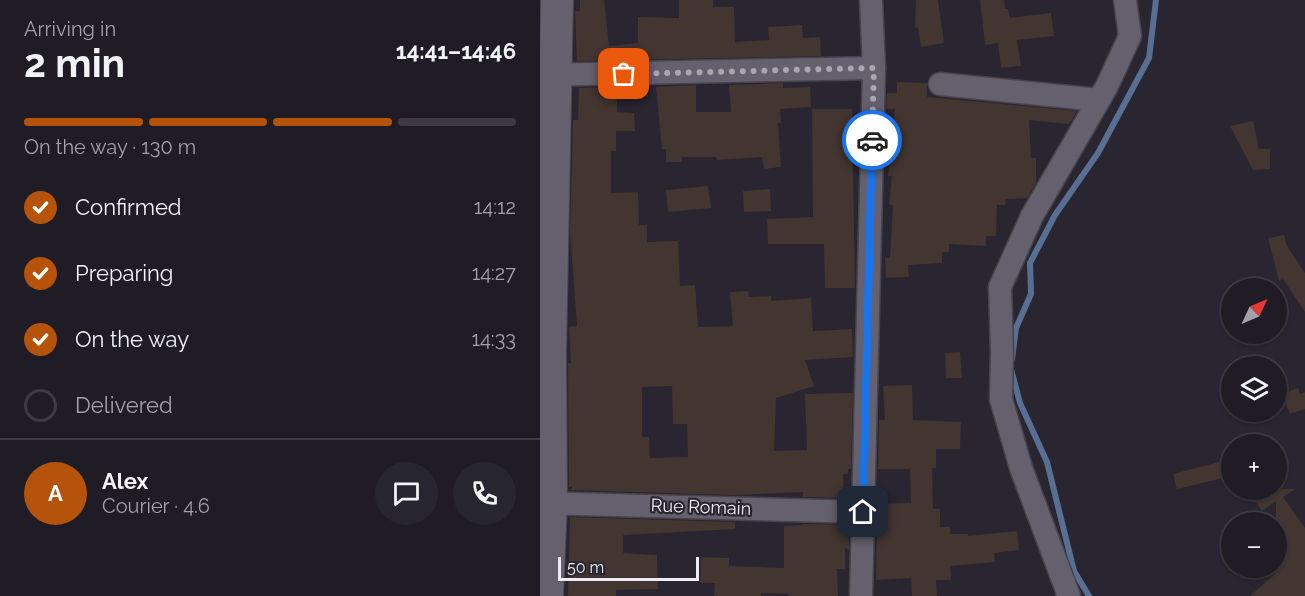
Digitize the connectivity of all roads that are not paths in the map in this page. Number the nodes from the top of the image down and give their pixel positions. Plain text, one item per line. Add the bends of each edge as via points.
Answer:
1 (557, 0) edge
2 (872, 0) edge
3 (1125, 0) edge
4 (874, 68) junction
5 (548, 75) edge
6 (940, 84) dead end
7 (1099, 100) junction
8 (545, 503) edge
9 (863, 512) junction
10 (547, 596) edge
11 (861, 596) edge
12 (1069, 596) edge

1 - 5 main road
2 - 4 street
3 - 7 street via 1130,36
4 - 5 street
4 - 9 street
5 - 8 main road via 550,353
6 - 7 street
7 - 12 street via 1032,216 1000,287 1001,399 1021,468
8 - 9 street, Rue Romain
8 - 10 main road
9 - 11 street

